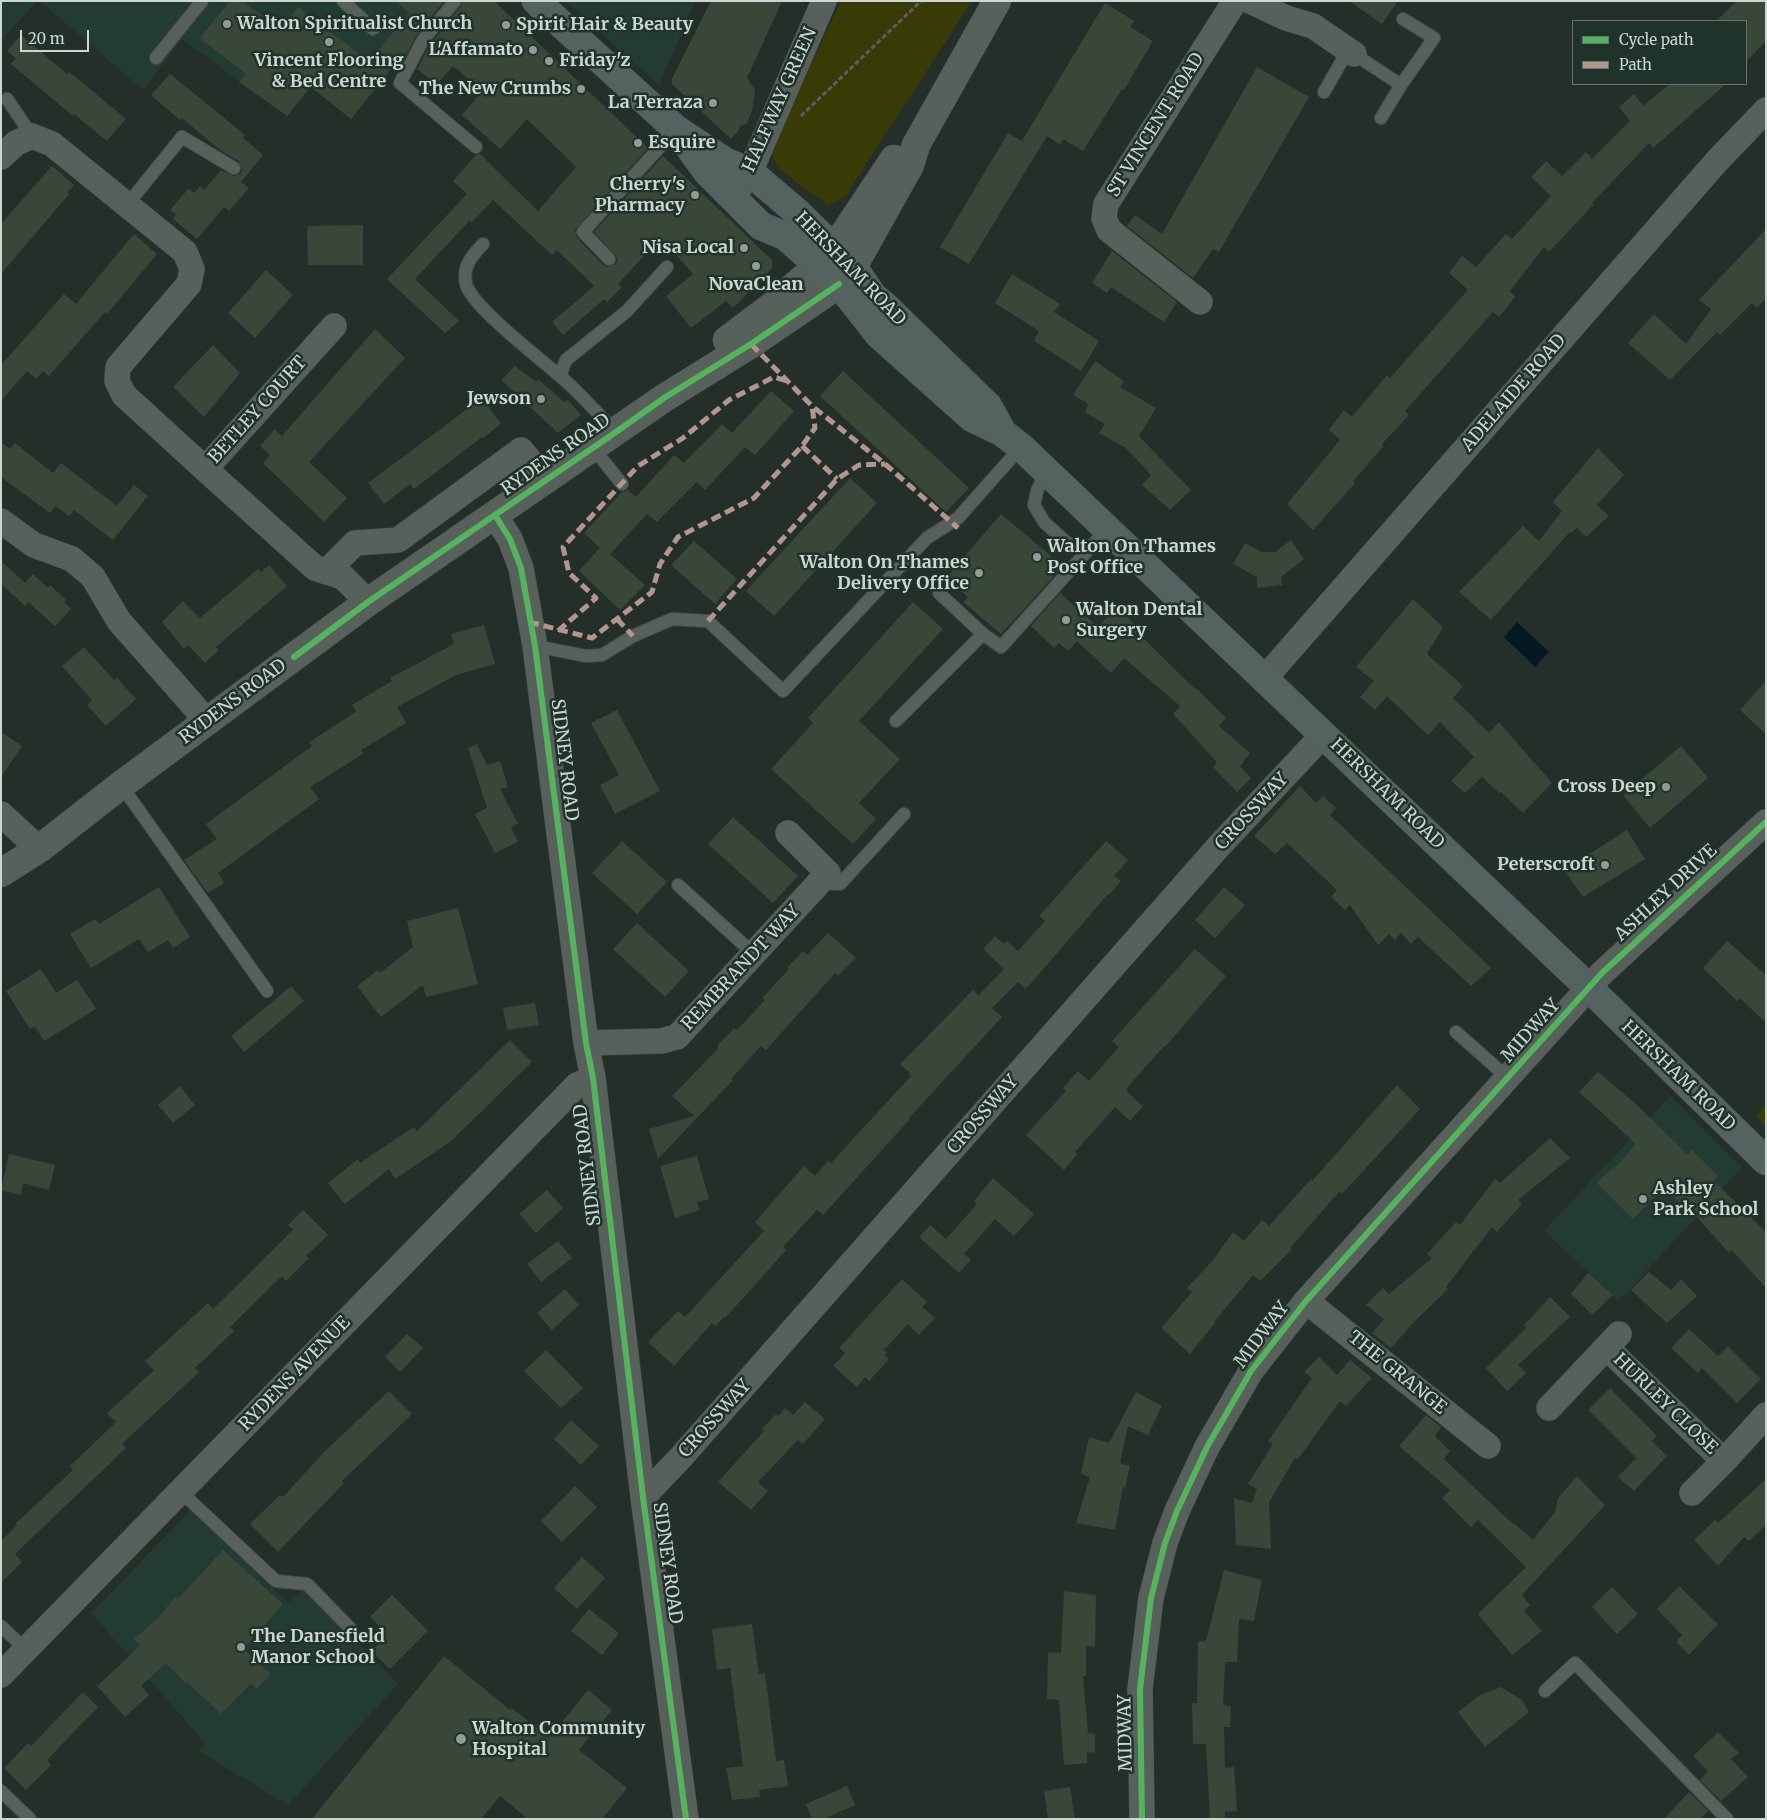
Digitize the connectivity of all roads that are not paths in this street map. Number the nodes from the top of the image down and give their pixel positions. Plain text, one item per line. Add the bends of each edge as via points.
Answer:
1 (202, 1) edge
2 (343, 1) edge
3 (455, 1) edge
4 (536, 1) edge
5 (824, 1) edge
6 (996, 1) edge
7 (1235, 1) edge
8 (1250, 1) edge
9 (1403, 19) dead end
10 (373, 29) dead end
11 (1351, 52) junction
12 (156, 58) dead end
13 (1402, 85) junction
14 (1324, 92) dead end
15 (7, 99) dead end
16 (1766, 110) edge
17 (1381, 118) dead end
18 (676, 129) junction
19 (32, 136) junction
20 (476, 147) dead end
21 (1, 157) edge
22 (234, 168) dead end
23 (750, 172) junction
24 (734, 198) junction
25 (128, 205) junction
26 (483, 244) dead end
27 (609, 259) dead end
28 (836, 266) junction
29 (667, 267) dead end
30 (1200, 302) dead end
31 (334, 326) dead end
32 (560, 376) junction
33 (616, 432) junction
34 (1012, 440) junction
35 (593, 448) junction
36 (205, 469) junction
37 (1046, 471) junction
38 (546, 480) junction
39 (622, 484) dead end
40 (495, 515) junction
41 (1, 521) edge
42 (1107, 528) junction
43 (1089, 549) junction
44 (326, 572) junction
45 (939, 593) dead end
46 (368, 602) junction
47 (982, 634) junction
48 (535, 646) junction
49 (1265, 678) junction
50 (207, 721) junction
51 (896, 721) dead end
52 (1324, 734) junction
53 (121, 785) junction
54 (1, 814) edge
55 (904, 814) dead end
56 (1766, 822) edge
57 (788, 833) dead end
58 (39, 849) junction
59 (1, 873) edge
60 (820, 883) junction
61 (678, 885) dead end
62 (754, 954) junction
63 (1589, 988) junction
64 (267, 991) dead end
65 (1456, 1032) dead end
66 (586, 1044) junction
67 (592, 1078) junction
68 (1508, 1078) junction
69 (1766, 1161) edge
70 (1306, 1301) junction
71 (1549, 1408) dead end
72 (1766, 1414) edge
73 (1488, 1446) dead end
74 (1724, 1461) junction
75 (180, 1492) junction
76 (1692, 1493) dead end
77 (644, 1497) junction
78 (1, 1626) edge
79 (350, 1628) dead end
80 (26, 1650) junction
81 (1, 1675) edge
82 (1545, 1691) dead end
83 (1, 1791) edge
84 (30, 1819) edge
85 (686, 1819) edge
86 (1142, 1819) edge
87 (1727, 1819) edge

1 - 12 lane
2 - 10 lane
3 - 20 lane via 423,40 400,83
4 - 18 main road, HERSHAM ROAD
5 - 23 street, HALFWAY GREEN
6 - 28 street, RYDENS ROAD via 916,145 895,157
7 - 30 street, ST VINCENT ROAD via 1106,204 1104,218 1109,230
8 - 11 street via 1286,18 1313,26
9 - 13 lane via 1434,38
11 - 13 lane
11 - 14 lane
13 - 17 lane
15 - 19 lane
16 - 49 street, ADELAIDE ROAD via 1717,161
18 - 23 main road, HERSHAM ROAD via 726,162
18 - 24 main road, HERSHAM ROAD via 707,172
18 - 27 lane via 583,232
19 - 21 street via 16,143
19 - 25 street via 52,144
22 - 25 lane via 182,136
23 - 24 street, HALFWAY GREEN
23 - 28 main road, HERSHAM ROAD via 798,213
24 - 28 main road, HERSHAM ROAD via 761,226
25 - 36 street via 185,252 192,269 190,284 118,367 117,381 124,395
26 - 32 lane via 468,260 465,278 470,292 508,331
28 - 33 street, RYDENS ROAD via 785,294 701,359 664,398
28 - 34 main road, HERSHAM ROAD via 873,296 988,406
29 - 32 lane via 627,310 566,360
31 - 36 street, BETLEY COURT
32 - 33 lane
33 - 35 street, RYDENS ROAD
34 - 37 main road, HERSHAM ROAD
34 - 48 lane via 958,518 927,538 783,691 708,621 672,619 633,636 602,655 586,656
35 - 38 street, RYDENS ROAD
35 - 39 lane
36 - 44 street, BETLEY COURT via 315,568
37 - 42 main road, HERSHAM ROAD
37 - 43 lane via 1034,505 1044,522 1067,543
38 - 40 street, RYDENS ROAD
38 - 44 street via 521,450 398,540 355,543
40 - 46 street, RYDENS ROAD
40 - 48 street, SIDNEY ROAD via 510,539 521,568
41 - 50 street via 34,545 72,559 93,577 119,621
42 - 43 lane
42 - 49 main road, HERSHAM ROAD
43 - 47 lane via 1001,647
44 - 46 street, BETLEY COURT via 343,577
45 - 47 lane
46 - 50 street, RYDENS ROAD
47 - 51 lane
48 - 66 street, SIDNEY ROAD
49 - 52 main road, HERSHAM ROAD
50 - 53 street, RYDENS ROAD
52 - 63 main road, HERSHAM ROAD
52 - 77 street, CROSSWAY via 1219,846
53 - 58 street, RYDENS ROAD
53 - 64 lane
54 - 58 street
55 - 60 lane via 840,884
56 - 63 street, ASHLEY DRIVE
57 - 60 street via 828,873
58 - 59 street, RYDENS ROAD
60 - 62 street, REMBRANDT WAY
61 - 62 lane
62 - 66 street, REMBRANDT WAY via 677,1037 661,1041
63 - 68 street, MIDWAY
63 - 69 main road, HERSHAM ROAD
65 - 68 lane
66 - 67 street, SIDNEY ROAD
67 - 75 street, RYDENS AVENUE via 577,1085
67 - 77 street, SIDNEY ROAD
68 - 70 street, MIDWAY
70 - 73 street, THE GRANGE
70 - 86 street, MIDWAY via 1251,1372 1207,1447 1165,1543 1151,1598 1140,1689
71 - 74 street, HURLEY CLOSE via 1613,1341
72 - 74 street, HURLEY CLOSE
74 - 76 street, HURLEY CLOSE
75 - 79 lane via 276,1581 307,1584
75 - 80 street, RYDENS AVENUE
77 - 85 street, SIDNEY ROAD
78 - 80 lane
80 - 81 street, RYDENS AVENUE
82 - 87 lane via 1575,1664
83 - 84 lane

